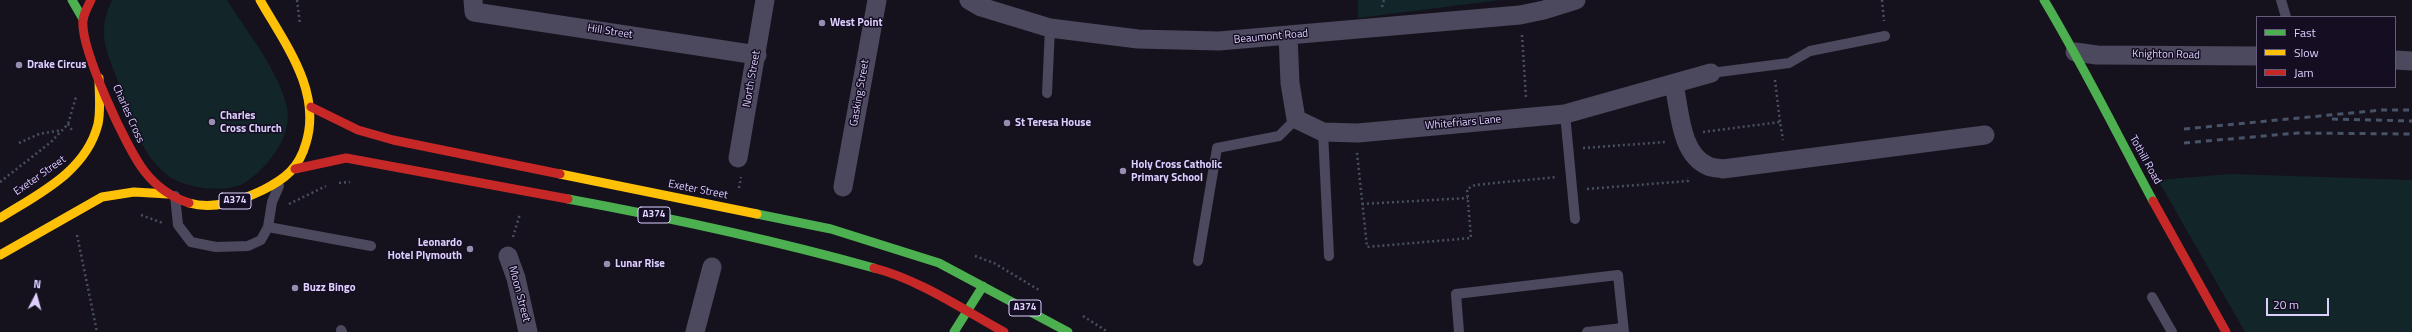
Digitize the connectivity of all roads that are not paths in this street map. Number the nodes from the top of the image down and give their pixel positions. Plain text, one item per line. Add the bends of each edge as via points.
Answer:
1 (72, 0) edge
2 (91, 0) edge
3 (260, 0) edge
4 (473, 0) edge
5 (764, 0) edge
6 (877, 0) edge
7 (969, 0) edge
8 (1576, 0) edge
9 (2044, 0) edge
10 (2281, 0) edge
11 (2286, 16) edge
12 (83, 19) junction
13 (1050, 28) junction
14 (1288, 36) junction
15 (1886, 36) road end
16 (2075, 52) junction
17 (757, 55) junction
18 (2256, 56) edge
19 (2396, 60) edge
20 (2412, 61) edge
21 (1711, 74) joint
22 (99, 78) junction
23 (1674, 85) junction
24 (1047, 93) dead end
25 (311, 107) junction
26 (1565, 114) junction
27 (1296, 119) junction
28 (1323, 132) junction
29 (1985, 135) dead end
30 (738, 158) dead end
31 (295, 169) junction
32 (281, 181) junction
33 (843, 187) dead end
34 (172, 195) junction
35 (0, 218) edge
36 (1575, 219) dead end
37 (268, 227) junction
38 (371, 246) dead end
39 (0, 255) edge
40 (508, 256) road end
41 (1329, 256) dead end
42 (1198, 262) dead end
43 (714, 267) dead end
44 (983, 286) junction
45 (2152, 297) dead end
46 (969, 311) junction
47 (1623, 330) edge
48 (528, 332) edge
49 (695, 332) edge
50 (954, 332) edge
51 (1004, 332) edge
52 (1068, 332) edge
53 (1459, 332) edge
54 (1587, 332) edge
55 (2172, 332) edge
56 (2226, 332) edge

1 - 12 main road, A374
2 - 12 main road
3 - 25 main road, Charles Cross / A374 via 301,74
4 - 17 street, Hill Street via 474,12
5 - 17 street, North Street
6 - 33 street, Gasking Street
7 - 13 street, Beaumont Road via 981,7
8 - 14 street, Beaumont Road via 1520,15
9 - 16 main road, Tothill Road
10 - 11 lane
12 - 22 main road, Charles Cross / A374 via 88,46
13 - 14 street, Beaumont Road via 1138,39 1218,41
13 - 24 lane
14 - 27 street via 1290,84
15 - 21 lane via 1810,51 1789,63
16 - 18 street, Knighton Road
16 - 56 main road, Tothill Road
17 - 30 street, North Street
19 - 20 street
21 - 23 street, Whitefriars Lane
22 - 34 main road, Charles Cross / A374 via 125,143 146,174
22 - 35 main road, Exeter Street via 98,123 86,153 77,165 63,176
23 - 26 street, Whitefriars Lane
23 - 29 street via 1688,143 1708,166 1723,169
25 - 31 main road, Charles Cross / A374 via 309,136
25 - 44 main road, Exeter Street / A374 via 358,130 393,140 831,229 933,261
26 - 28 street, Whitefriars Lane via 1355,133
26 - 36 lane
27 - 28 street, Whitefriars Lane
27 - 42 lane via 1279,136 1217,148
28 - 41 lane
31 - 32 main road, Charles Cross / A374
31 - 46 main road, A374 via 346,158 682,220 796,246 890,272
32 - 34 main road, Charles Cross / A374 via 227,204 209,206
32 - 37 lane via 272,202
34 - 37 lane via 178,225 191,242 216,248 248,246 262,240
34 - 39 main road via 126,192 102,197
37 - 38 lane
40 - 48 street, Moon Street via 516,278
43 - 49 street
44 - 46 main road
44 - 52 main road, Exeter Street / A374
45 - 55 lane
46 - 50 main road
46 - 51 main road, A374
47 - 53 lane via 1618,274 1456,294
47 - 54 lane

